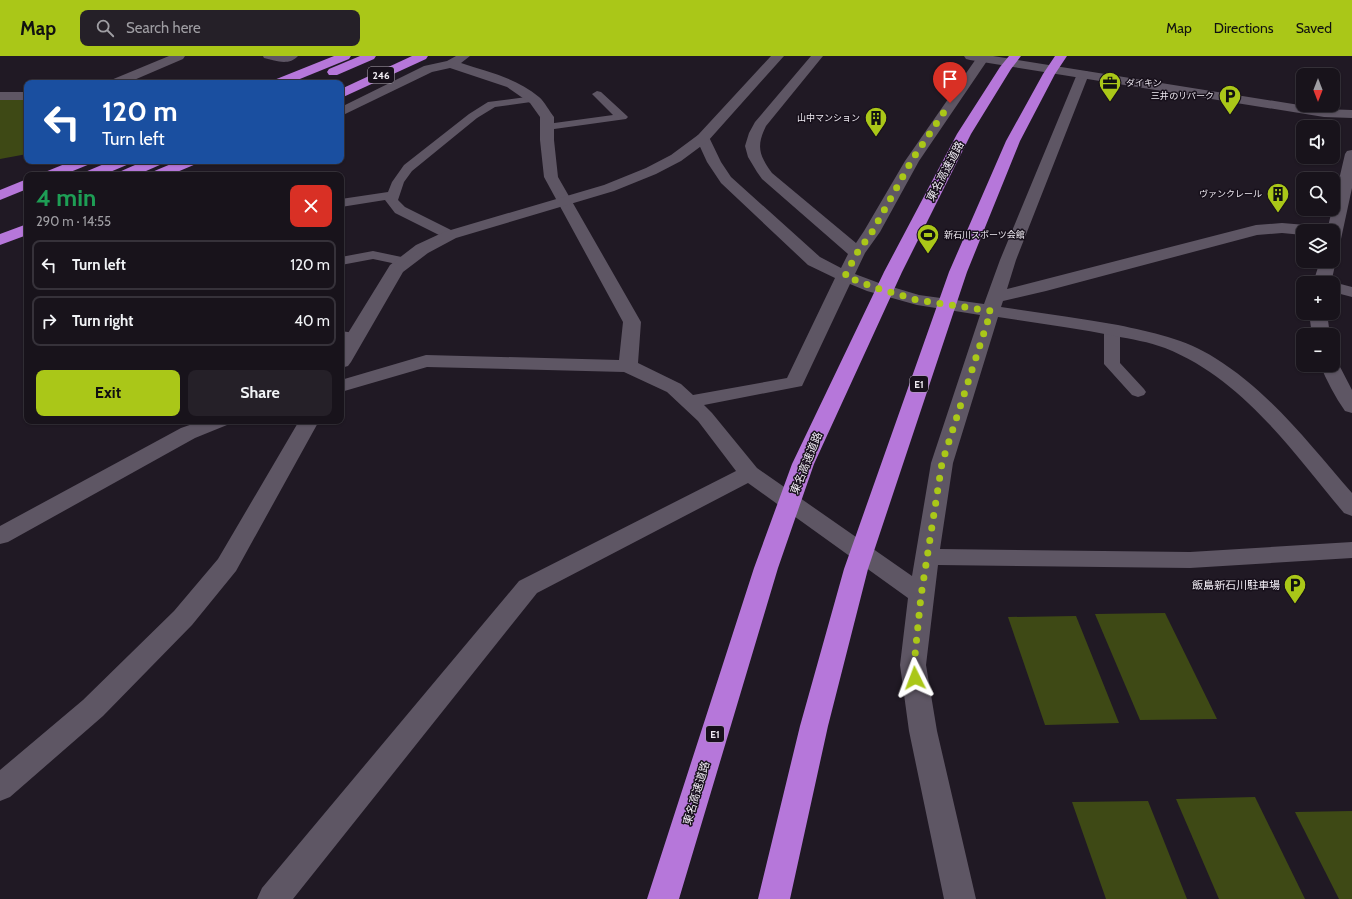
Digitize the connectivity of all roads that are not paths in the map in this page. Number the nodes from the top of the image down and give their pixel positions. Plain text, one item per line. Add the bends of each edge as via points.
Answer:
1 (179, 56) edge
2 (268, 56) edge
3 (293, 56) edge
4 (345, 56) edge
5 (370, 56) edge
6 (397, 56) edge
7 (422, 56) edge
8 (464, 56) edge
9 (778, 56) edge
10 (817, 56) edge
11 (1016, 56) edge
12 (1030, 56) edge
13 (1061, 56) edge
14 (976, 57) edge
15 (451, 64) junction
16 (1083, 74) junction
17 (123, 80) edge
18 (286, 80) edge
19 (315, 80) edge
20 (344, 80) edge
21 (344, 93) edge
22 (597, 94) dead end
23 (0, 96) edge
24 (24, 96) edge
25 (534, 99) junction
26 (1296, 99) edge
27 (1340, 109) edge
28 (344, 111) edge
29 (1352, 113) edge
30 (547, 127) junction
31 (703, 138) junction
32 (1352, 154) edge
33 (78, 164) edge
34 (117, 164) edge
35 (149, 164) edge
36 (184, 164) edge
37 (58, 172) edge
38 (97, 172) edge
39 (131, 172) edge
40 (164, 172) edge
41 (24, 185) edge
42 (0, 195) edge
43 (393, 195) junction
44 (564, 201) junction
45 (344, 203) edge
46 (24, 217) edge
47 (1336, 224) edge
48 (0, 226) edge
49 (1296, 229) edge
50 (24, 230) edge
51 (450, 236) junction
52 (0, 240) edge
53 (857, 253) junction
54 (344, 261) edge
55 (406, 262) junction
56 (845, 276) junction
57 (1340, 289) edge
58 (1352, 292) edge
59 (993, 304) junction
60 (1112, 330) junction
61 (347, 337) edge
62 (344, 350) edge
63 (628, 366) junction
64 (1332, 372) edge
65 (344, 385) edge
66 (1138, 392) dead end
67 (689, 402) junction
68 (1352, 407) edge
69 (212, 424) edge
70 (307, 424) edge
71 (749, 473) junction
72 (1352, 508) edge
73 (0, 536) edge
74 (1352, 550) edge
75 (928, 557) junction
76 (921, 596) junction
77 (0, 788) edge
78 (272, 899) edge
79 (663, 899) edge
80 (774, 899) edge
81 (960, 899) edge

1 - 17 street
2 - 3 lane via 284,60
4 - 18 highway
5 - 19 highway, 246
6 - 20 highway, 246
7 - 21 highway, 246
8 - 15 street
9 - 31 street
10 - 53 street via 760,125 753,138 753,151 756,161 767,176
11 - 79 highway, 東名高速道路 / E1 via 1006,67 964,134 893,272 804,464 766,568
12 - 26 street
13 - 80 highway, E1 via 1013,141 958,272 856,568 814,726
14 - 16 street
14 - 53 street
15 - 25 street via 512,84
15 - 28 street via 428,69
16 - 29 street via 1324,113
16 - 59 street via 1008,260
22 - 30 lane via 622,117
23 - 24 street
25 - 30 street via 547,117
25 - 43 lane via 492,104 473,116 408,168
27 - 29 street
30 - 44 street via 551,177
31 - 44 street via 676,158 651,171 609,188
31 - 56 street via 726,180 814,261
32 - 47 street
33 - 37 highway
34 - 38 highway
35 - 39 highway
36 - 40 highway
41 - 42 highway
43 - 45 lane
43 - 51 lane via 391,200 400,210
44 - 51 street
44 - 63 street via 632,322
46 - 48 highway
49 - 59 street via 1256,230 1040,287
50 - 52 highway
51 - 55 street via 422,249
53 - 56 street
54 - 55 lane via 373,256
55 - 61 street via 396,269
56 - 59 street via 917,300
56 - 67 street via 795,382
57 - 58 street
59 - 60 street
59 - 75 street via 942,463
60 - 66 lane via 1112,364
60 - 72 street via 1171,344 1207,361 1238,383 1281,424
61 - 62 street
63 - 65 street via 426,361
63 - 67 street via 674,388
64 - 68 street
67 - 71 street via 705,416
69 - 73 street via 188,433
70 - 77 street via 227,565 183,618 93,708
71 - 76 street
71 - 78 street via 528,587
74 - 75 street via 1190,560
75 - 76 street
76 - 81 street via 914,665 923,731

